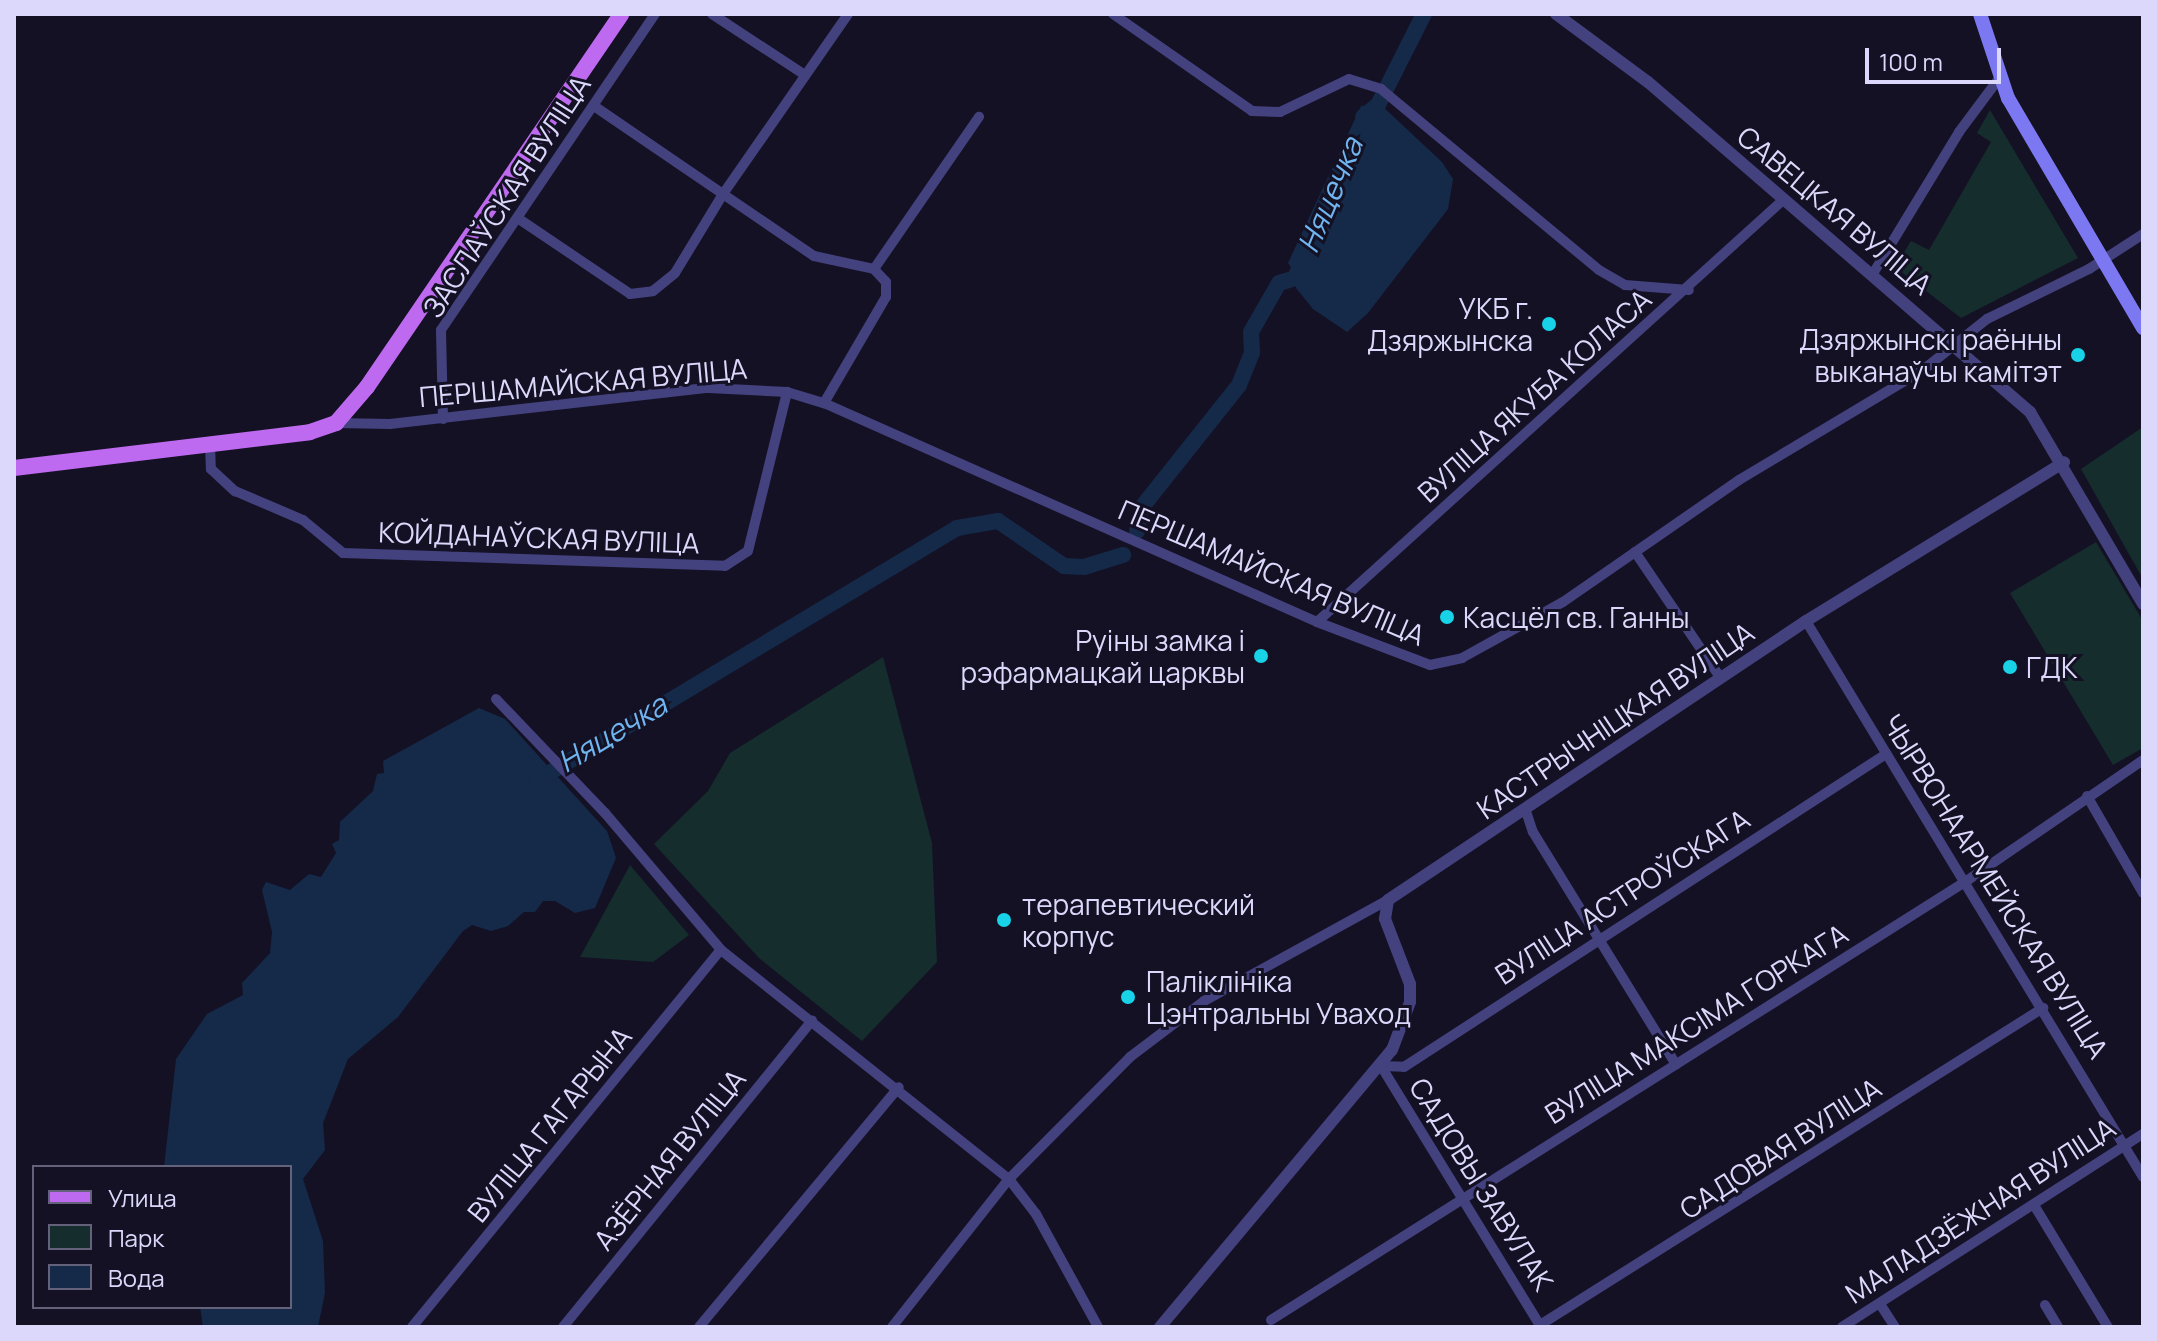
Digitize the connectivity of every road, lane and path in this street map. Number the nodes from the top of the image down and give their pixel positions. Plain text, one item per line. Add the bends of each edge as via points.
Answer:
1 (621, 14) edge
2 (655, 14) edge
3 (712, 14) edge
4 (848, 14) edge
5 (1113, 14) edge
6 (1556, 14) edge
7 (1980, 14) edge
8 (805, 75) junction
9 (2000, 77) junction
10 (594, 106) junction
11 (979, 117) dead end
12 (723, 194) junction
13 (1782, 201) junction
14 (519, 219) junction
15 (2143, 234) edge
16 (2103, 260) junction
17 (874, 269) junction
18 (1874, 272) junction
19 (1689, 290) junction
20 (2143, 328) edge
21 (1956, 344) junction
22 (787, 392) junction
23 (824, 403) junction
24 (443, 419) junction
25 (336, 423) junction
26 (210, 444) junction
27 (2064, 462) junction
28 (14, 468) edge
29 (1635, 552) junction
30 (2143, 604) edge
31 (1806, 621) junction
32 (1317, 622) junction
33 (1720, 677) junction
34 (496, 699) dead end
35 (1886, 754) junction
36 (2143, 760) edge
37 (2087, 796) junction
38 (1525, 808) junction
39 (1965, 882) junction
40 (2143, 893) edge
41 (1388, 900) junction
42 (1598, 941) junction
43 (721, 950) junction
44 (2043, 1008) junction
45 (812, 1021) junction
46 (1676, 1064) junction
47 (1381, 1066) junction
48 (899, 1087) junction
49 (2143, 1134) edge
50 (2126, 1145) junction
51 (2143, 1177) edge
52 (1009, 1179) junction
53 (1462, 1198) junction
54 (2034, 1205) junction
55 (1880, 1304) junction
56 (2045, 1305) dead end
57 (1271, 1320) dead end
58 (1540, 1326) edge
59 (412, 1327) edge
60 (563, 1327) edge
61 (699, 1327) edge
62 (892, 1327) edge
63 (1098, 1327) edge
64 (1160, 1327) edge
65 (1842, 1327) edge
66 (1895, 1327) edge
67 (2058, 1327) edge
68 (2108, 1327) edge

1 - 25 main road via 367,387
2 - 10 street, ЗАСЛАЎСКАЯ ВУЛІЦА
3 - 8 street
4 - 8 street
5 - 19 street via 1252,111 1280,112 1349,79 1364,81 1406,107 1625,285
6 - 13 street, САВЕЦКАЯ ВУЛІЦА via 1648,82
7 - 9 main road
8 - 12 street
9 - 16 main road
9 - 18 street via 1959,132
10 - 12 street
10 - 14 street, ЗАСЛАЎСКАЯ ВУЛІЦА
11 - 17 street
12 - 14 street via 675,273 653,291 630,294
12 - 17 street via 814,256
13 - 18 street, САВЕЦКАЯ ВУЛІЦА
13 - 19 street, ВУЛІЦА ЯКУБА КОЛАСА
14 - 24 street, ЗАСЛАЎСКАЯ ВУЛІЦА via 441,330
15 - 16 street, ПЕРШАМАЙСКАЯ ВУЛІЦА
16 - 20 main road
16 - 21 street, ПЕРШАМАЙСКАЯ ВУЛІЦА via 2005,308
17 - 23 street via 886,282 886,297
18 - 21 street, САВЕЦКАЯ ВУЛІЦА
19 - 32 street, ВУЛІЦА ЯКУБА КОЛАСА
21 - 27 street, САВЕЦКАЯ ВУЛІЦА via 2030,412
21 - 29 street, ПЕРШАМАЙСКАЯ ВУЛІЦА
22 - 23 street, ПЕРШАМАЙСКАЯ ВУЛІЦА
22 - 24 street, ПЕРШАМАЙСКАЯ ВУЛІЦА via 708,388
22 - 26 street, КОЙДАНАЎСКАЯ ВУЛІЦА via 748,551 725,566 343,553 303,520 235,491 211,469
23 - 32 street, ПЕРШАМАЙСКАЯ ВУЛІЦА
24 - 25 street, ПЕРШАМАЙСКАЯ ВУЛІЦА
25 - 26 main road via 310,432
26 - 28 main road
27 - 30 street, САВЕЦКАЯ ВУЛІЦА
27 - 31 street, КАСТРЫЧНІЦКАЯ ВУЛІЦА
29 - 32 street, ПЕРШАМАЙСКАЯ ВУЛІЦА via 1563,602 1447,662 1430,665 1402,657
29 - 33 street
31 - 33 street, КАСТРЫЧНІЦКАЯ ВУЛІЦА
31 - 35 street, ЧЫРВОНААРМЕЙСКАЯ ВУЛІЦА
33 - 38 street, КАСТРЫЧНІЦКАЯ ВУЛІЦА
34 - 43 street via 568,772
35 - 39 street, ЧЫРВОНААРМЕЙСКАЯ ВУЛІЦА
35 - 42 street, ВУЛІЦА АСТРОЎСКАГА
36 - 37 street, ВУЛІЦА МАКСІМА ГОРКАГА
37 - 39 street, ВУЛІЦА МАКСІМА ГОРКАГА
37 - 40 street
38 - 41 street, КАСТРЫЧНІЦКАЯ ВУЛІЦА
38 - 42 street via 1533,832
39 - 44 street, ЧЫРВОНААРМЕЙСКАЯ ВУЛІЦА
39 - 46 street, ВУЛІЦА МАКСІМА ГОРКАГА
41 - 47 street via 1385,919 1406,969 1410,1002
41 - 52 street, КАСТРЫЧНІЦКАЯ ВУЛІЦА via 1190,1010 1098,1085
42 - 46 street
42 - 47 street, ВУЛІЦА АСТРОЎСКАГА via 1404,1067
43 - 45 street
43 - 59 street, ВУЛІЦА ГАГАРЫНА
44 - 50 street, ЧЫРВОНААРМЕЙСКАЯ ВУЛІЦА
44 - 58 street, САДОВАЯ ВУЛІЦА
45 - 48 street
45 - 60 street, АЗЁРНАЯ ВУЛІЦА
46 - 53 street, ВУЛІЦА МАКСІМА ГОРКАГА
47 - 53 street, САДОВЫ ЗАВУЛАК
47 - 64 street
48 - 52 street
48 - 61 street
49 - 50 street, МАЛАДЗЁЖНАЯ ВУЛІЦА
50 - 51 street, ЧЫРВОНААРМЕЙСКАЯ ВУЛІЦА
50 - 54 street, МАЛАДЗЁЖНАЯ ВУЛІЦА
52 - 62 street, КАСТРЫЧНІЦКАЯ ВУЛІЦА
52 - 63 street via 1036,1214
53 - 57 street, ВУЛІЦА МАКСІМА ГОРКАГА
53 - 58 street, САДОВЫ ЗАВУЛАК
54 - 55 street, МАЛАДЗЁЖНАЯ ВУЛІЦА
54 - 68 street
55 - 65 street, МАЛАДЗЁЖНАЯ ВУЛІЦА
55 - 66 street
56 - 67 street

